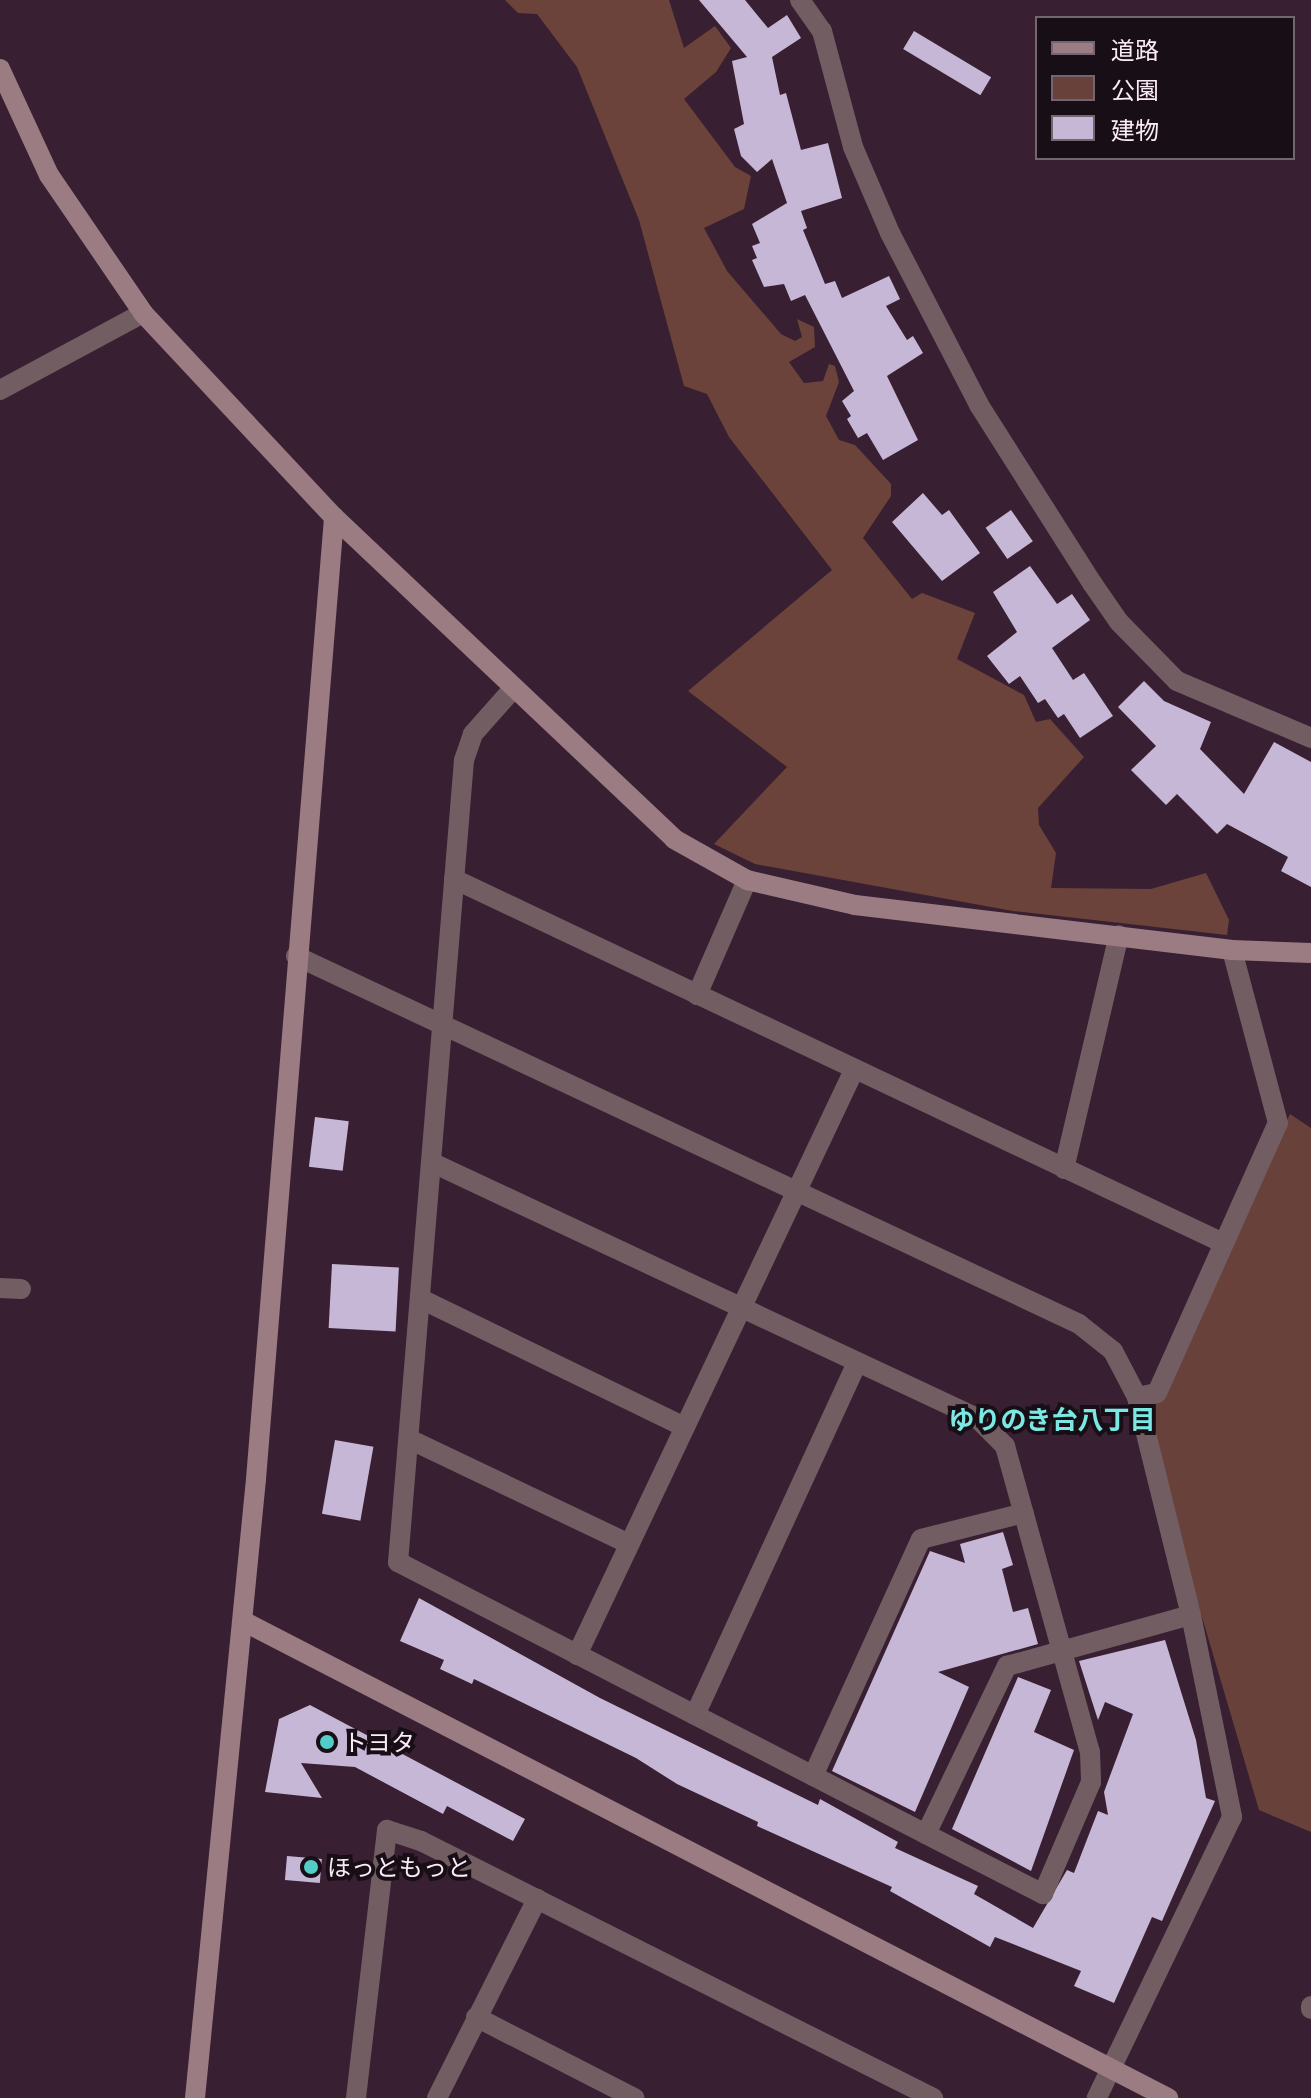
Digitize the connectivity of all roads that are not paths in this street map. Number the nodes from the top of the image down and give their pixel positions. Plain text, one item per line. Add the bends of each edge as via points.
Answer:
1 (800, 0) edge
2 (0, 69) edge
3 (143, 313) junction
4 (0, 390) edge
5 (334, 517) junction
6 (512, 690) junction
7 (1311, 738) edge
8 (454, 879) junction
9 (747, 880) junction
10 (1119, 935) junction
11 (1232, 950) junction
12 (1311, 953) edge
13 (296, 956) junction
14 (697, 995) junction
15 (442, 1024) junction
16 (854, 1070) junction
17 (433, 1163) junction
18 (1064, 1169) junction
19 (798, 1190) junction
20 (1223, 1243) junction
21 (421, 1299) junction
22 (740, 1310) junction
23 (857, 1362) junction
24 (1137, 1397) junction
25 (685, 1427) junction
26 (409, 1439) junction
27 (1024, 1513) junction
28 (629, 1544) junction
29 (1191, 1615) junction
30 (243, 1621) junction
31 (1060, 1650) junction
32 (577, 1655) junction
33 (695, 1715) junction
34 (813, 1776) junction
35 (926, 1834) junction
36 (537, 1899) junction
37 (476, 2017) junction
38 (1111, 2068) junction
39 (605, 2091) edge
40 (195, 2098) edge
41 (356, 2098) edge
42 (437, 2098) edge
43 (634, 2098) edge
44 (933, 2098) edge
45 (1097, 2098) edge
46 (1168, 2098) edge

1 - 7 street via 822,31 853,147 890,233 979,405 1119,622 1177,681
2 - 3 street via 49,175
3 - 4 street
3 - 5 street
5 - 6 street
5 - 13 street
6 - 8 street via 473,734 464,760
6 - 9 street via 674,839
8 - 14 street
8 - 15 street
9 - 10 street via 855,905
9 - 14 street
10 - 11 street
10 - 18 street
11 - 12 street
11 - 20 street via 1278,1123
13 - 15 street
13 - 30 street
14 - 16 street
15 - 17 street
15 - 19 street
16 - 18 street
16 - 19 street
17 - 21 street
17 - 22 street
18 - 20 street
19 - 22 street
19 - 24 street via 1079,1324 1113,1351
20 - 24 street via 1219,1263 1157,1393
21 - 25 street
21 - 26 street
22 - 23 street
22 - 25 street
23 - 27 street via 986,1425 1005,1446
23 - 33 street
24 - 29 street
25 - 28 street
26 - 28 street
26 - 32 street via 398,1562
27 - 31 street
27 - 34 street via 921,1539
28 - 32 street
29 - 31 street
29 - 38 street via 1232,1817
30 - 38 street
30 - 40 street
31 - 35 street via 1007,1666
31 - 35 street via 1090,1752 1091,1782 1043,1894
32 - 33 street
33 - 34 street
34 - 35 street
36 - 37 street
36 - 41 street via 421,1841 387,1830
36 - 44 street
37 - 39 street
37 - 42 street
38 - 45 street
38 - 46 street
39 - 43 street

